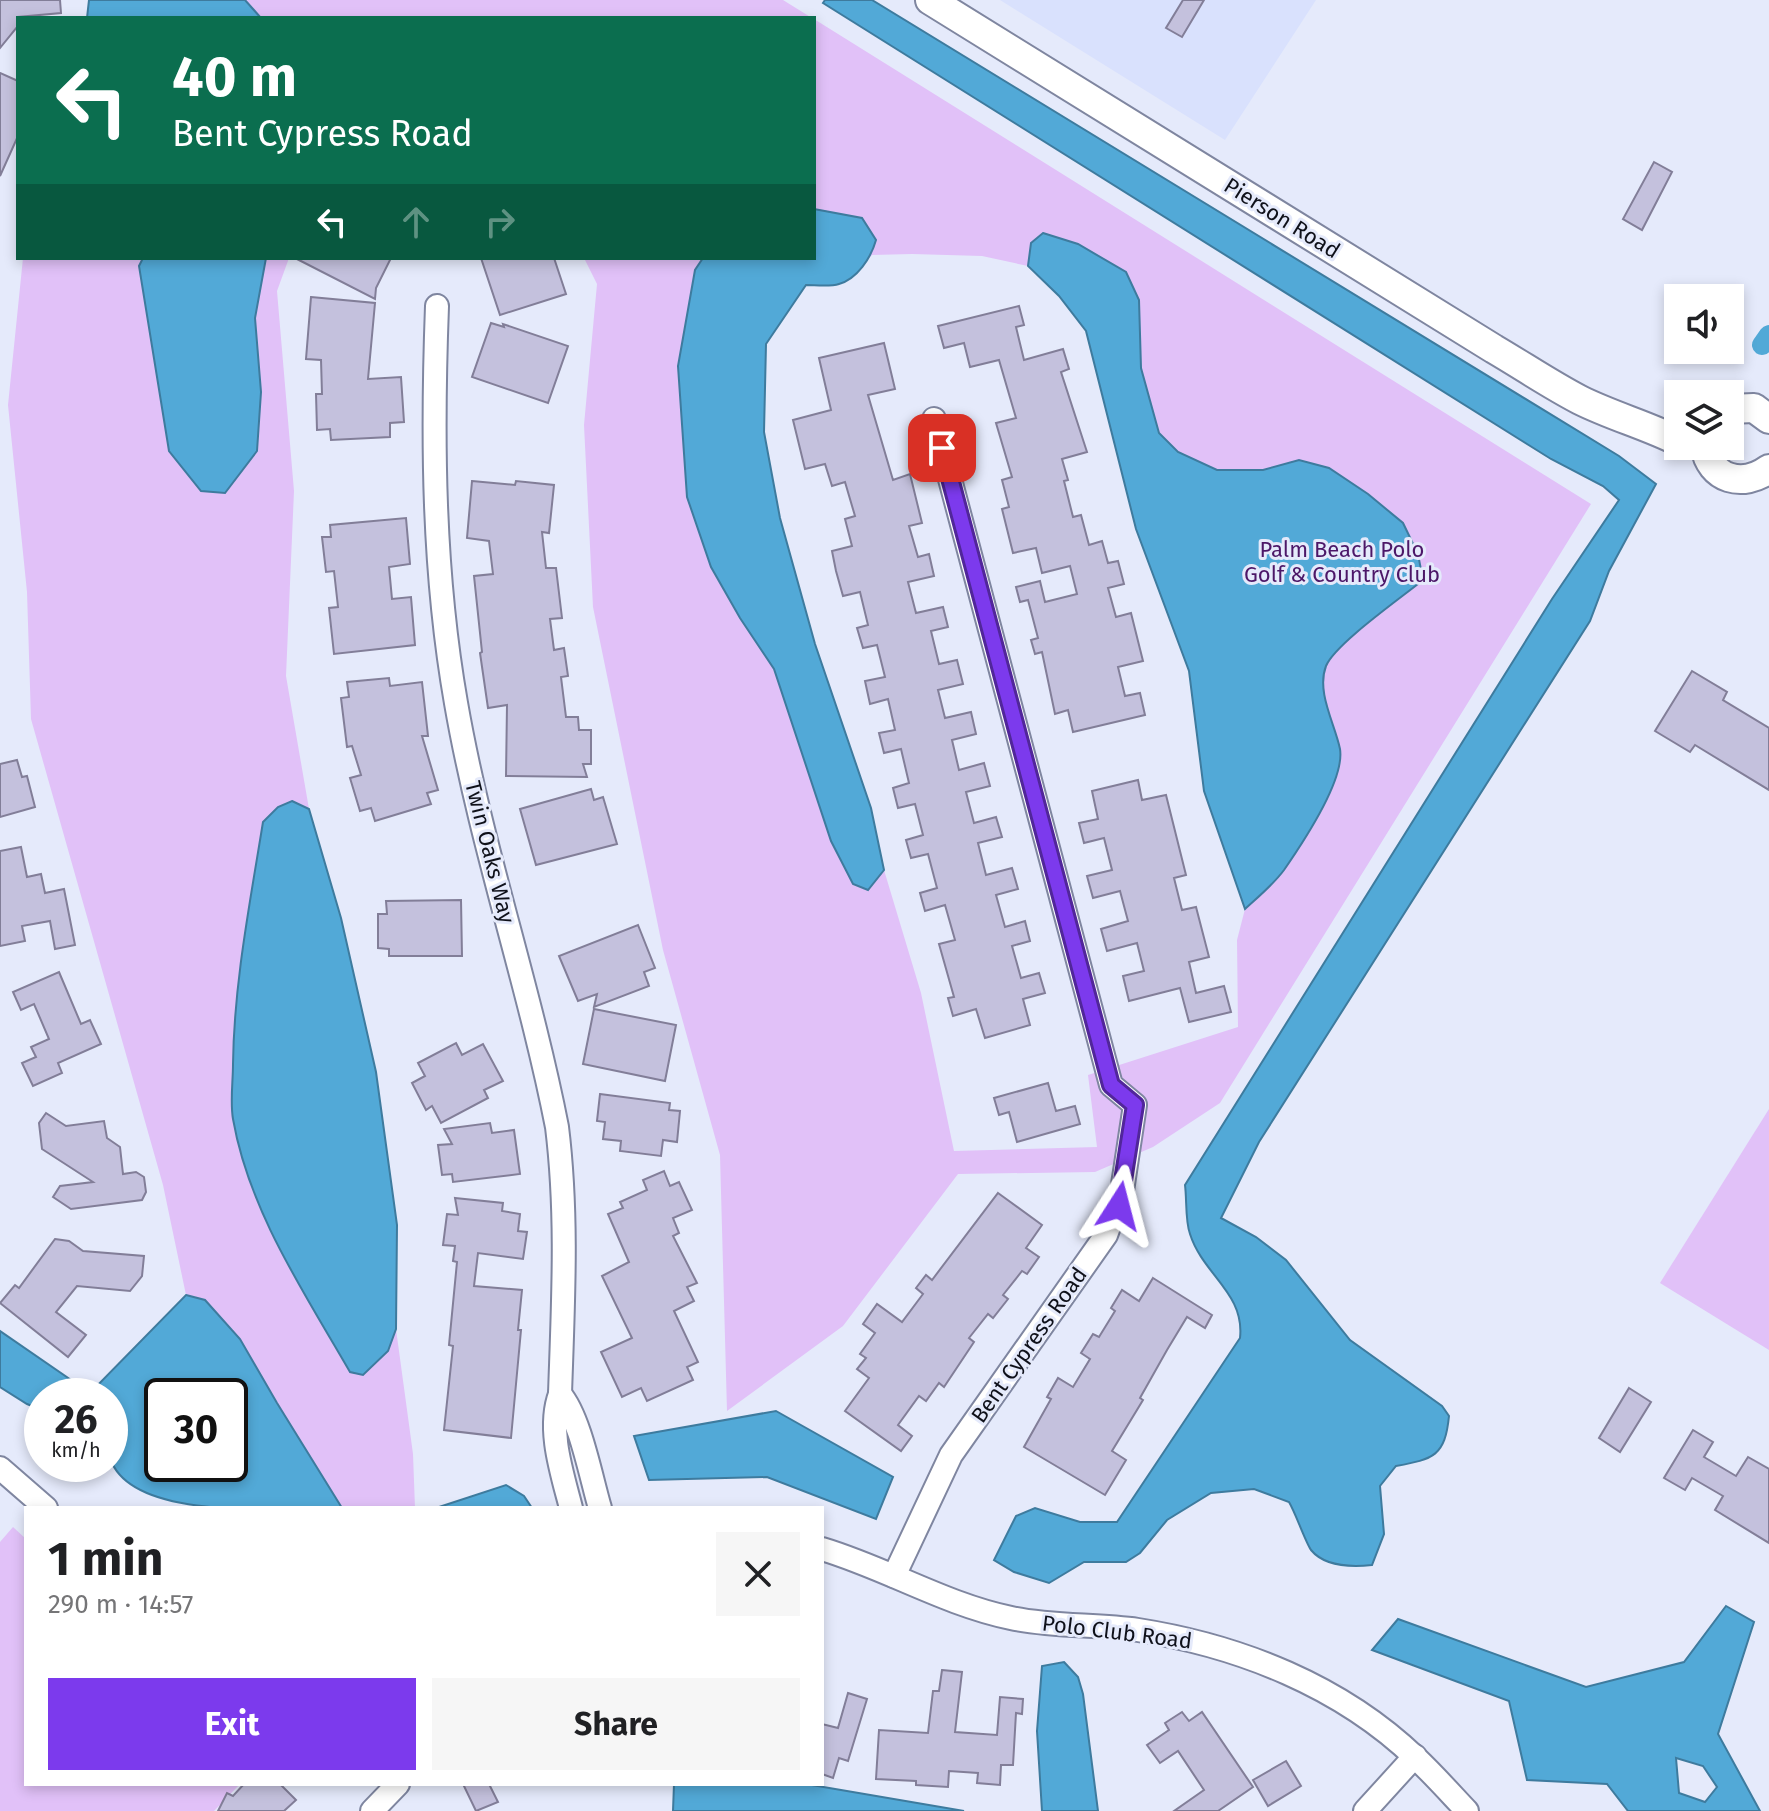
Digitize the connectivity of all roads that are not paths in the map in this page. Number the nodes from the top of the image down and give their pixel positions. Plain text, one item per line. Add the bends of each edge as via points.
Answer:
1 (930, 0) edge
2 (437, 306) dead end
3 (934, 419) dead end
4 (1641, 423) junction
5 (1664, 425) edge
6 (1664, 434) edge
7 (1708, 460) edge
8 (1769, 469) edge
9 (1742, 481) junction
10 (1769, 495) edge
11 (560, 1394) junction
12 (0, 1468) edge
13 (44, 1506) edge
14 (571, 1506) edge
15 (599, 1506) edge
16 (824, 1550) edge
17 (894, 1576) junction
18 (1415, 1756) junction
19 (396, 1786) edge
20 (372, 1811) edge
21 (1365, 1811) edge
22 (1467, 1811) edge

1 - 4 street, Pierson Road via 1494,349 1579,399
2 - 11 street, Twin Oaks Way via 434,455 444,621 472,784 557,1127 566,1231
3 - 17 street, Bent Cypress Road via 1111,1085 1135,1105 1122,1191 1106,1235 951,1455
4 - 5 street, Pierson Road
4 - 6 street, Pierson Road
7 - 9 street via 1726,477
8 - 9 street
9 - 10 street
11 - 14 street, Twin Oaks Way via 557,1441
11 - 15 street, Twin Oaks Way via 570,1408
12 - 13 street
16 - 17 street, Polo Club Road
17 - 18 street, Polo Club Road via 984,1612 1160,1634 1252,1658 1331,1695
18 - 21 street
18 - 22 street, Polo Club Road
19 - 20 street

